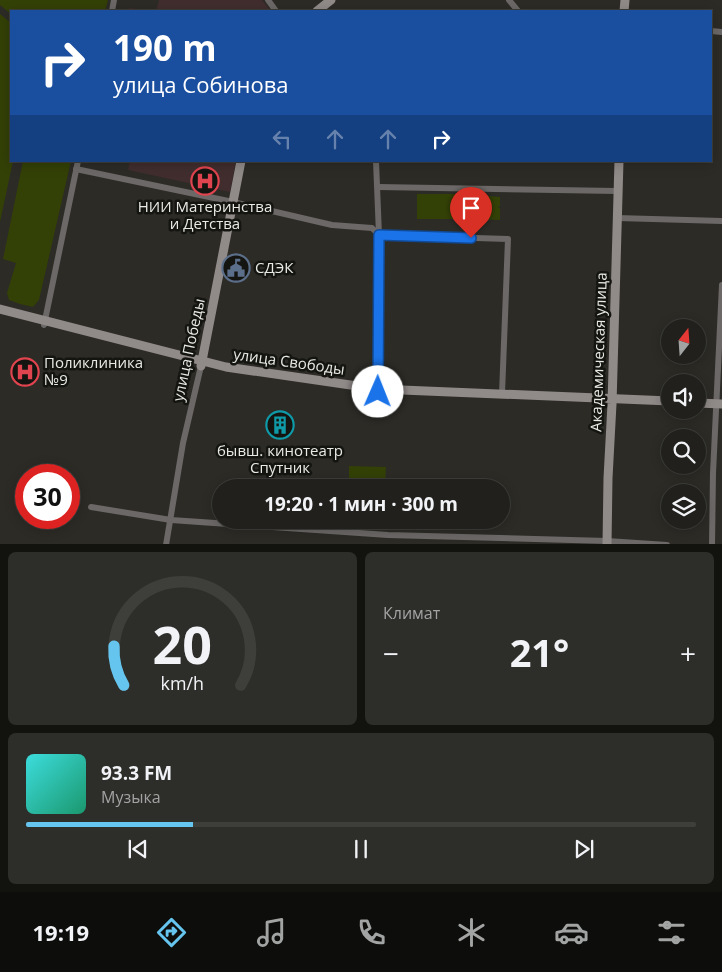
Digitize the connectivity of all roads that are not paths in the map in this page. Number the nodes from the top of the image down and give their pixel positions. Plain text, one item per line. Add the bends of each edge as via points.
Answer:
1 (331, 0) edge
2 (509, 0) edge
3 (318, 10) edge
4 (517, 10) edge
5 (78, 162) edge
6 (241, 162) edge
7 (376, 162) edge
8 (619, 162) edge
9 (76, 169) junction
10 (378, 188) junction
11 (617, 191) junction
12 (233, 202) junction
13 (617, 218) junction
14 (722, 221) edge
15 (379, 235) junction
16 (722, 285) edge
17 (0, 309) edge
18 (0, 314) edge
19 (44, 323) junction
20 (201, 364) junction
21 (378, 390) junction
22 (502, 394) junction
23 (612, 401) junction
24 (661, 401) edge
25 (706, 404) edge
26 (661, 405) edge
27 (720, 406) edge
28 (706, 407) edge
29 (91, 507) dead end
30 (171, 520) junction
31 (607, 543) edge
32 (166, 544) edge
33 (667, 544) edge
34 (712, 544) edge

1 - 3 main road
2 - 4 street
5 - 9 street
6 - 12 main road, улица Победы
7 - 10 street
8 - 11 main road, Академическая улица
9 - 12 street
9 - 19 street
10 - 11 street
10 - 15 street
11 - 13 main road, Академическая улица
12 - 15 street via 332,225 372,228
12 - 20 main road, улица Победы
13 - 14 street
13 - 23 main road, Академическая улица
15 - 21 street
15 - 22 street via 508,239
16 - 27 street
17 - 19 main road, улица Свободы
18 - 19 main road, улица Свободы
19 - 20 main road, улица Свободы
20 - 21 main road, улица Свободы via 234,373
20 - 30 street, улица Победы via 183,443
21 - 22 main road, улица Свободы
21 - 23 main road, улица Свободы
22 - 23 main road, улица Свободы
23 - 24 main road, улица Свободы
23 - 26 main road, улица Свободы
23 - 31 main road, Академическая улица
25 - 27 main road
27 - 28 main road
27 - 34 street via 713,473
29 - 30 street
30 - 31 street via 388,535
30 - 32 street, улица Победы
31 - 33 street

